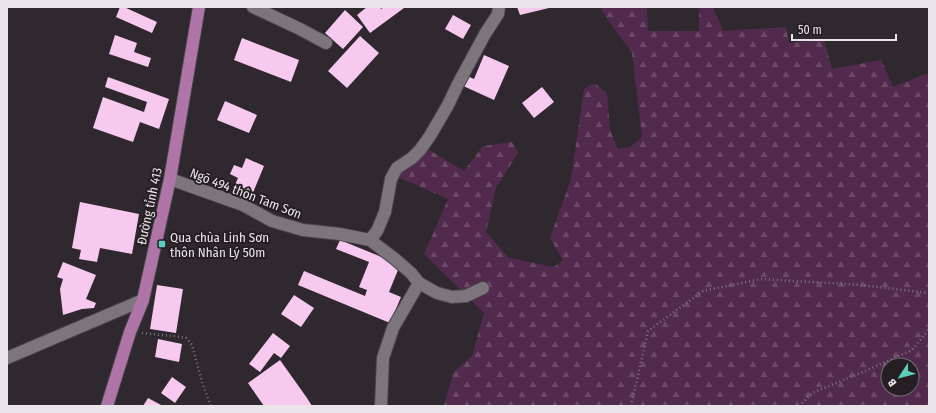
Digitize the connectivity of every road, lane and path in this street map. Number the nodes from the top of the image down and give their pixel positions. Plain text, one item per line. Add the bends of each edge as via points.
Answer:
1 (199, 7) edge
2 (253, 7) edge
3 (498, 7) edge
4 (326, 43) dead end
5 (170, 179) junction
6 (370, 240) junction
7 (419, 283) junction
8 (484, 288) dead end
9 (929, 293) edge
10 (143, 300) junction
11 (929, 329) edge
12 (130, 332) junction
13 (7, 358) edge
14 (107, 406) edge
15 (211, 406) edge
16 (381, 406) edge
17 (631, 406) edge
18 (799, 406) edge

1 - 5 main road, Đường tỉnh 413
2 - 4 street
3 - 6 street via 498,14 430,136 420,150 394,173 385,212
5 - 6 street, Ngõ 494 thôn Tam Sơn via 243,205 272,221 303,230
5 - 10 main road, Đường tỉnh 413
6 - 7 street, Ngõ 494 thôn Tam Sơn via 405,268
7 - 8 street, Ngõ 494 thôn Tam Sơn via 437,293 452,297 466,296
7 - 16 street via 393,328 383,358
9 - 17 path via 861,285 761,279 703,291 648,331
10 - 12 main road, Đường tỉnh 413
10 - 13 street
11 - 18 path via 912,350 812,393
12 - 14 main road, Đường tỉnh 413
12 - 15 path via 181,337 190,341

